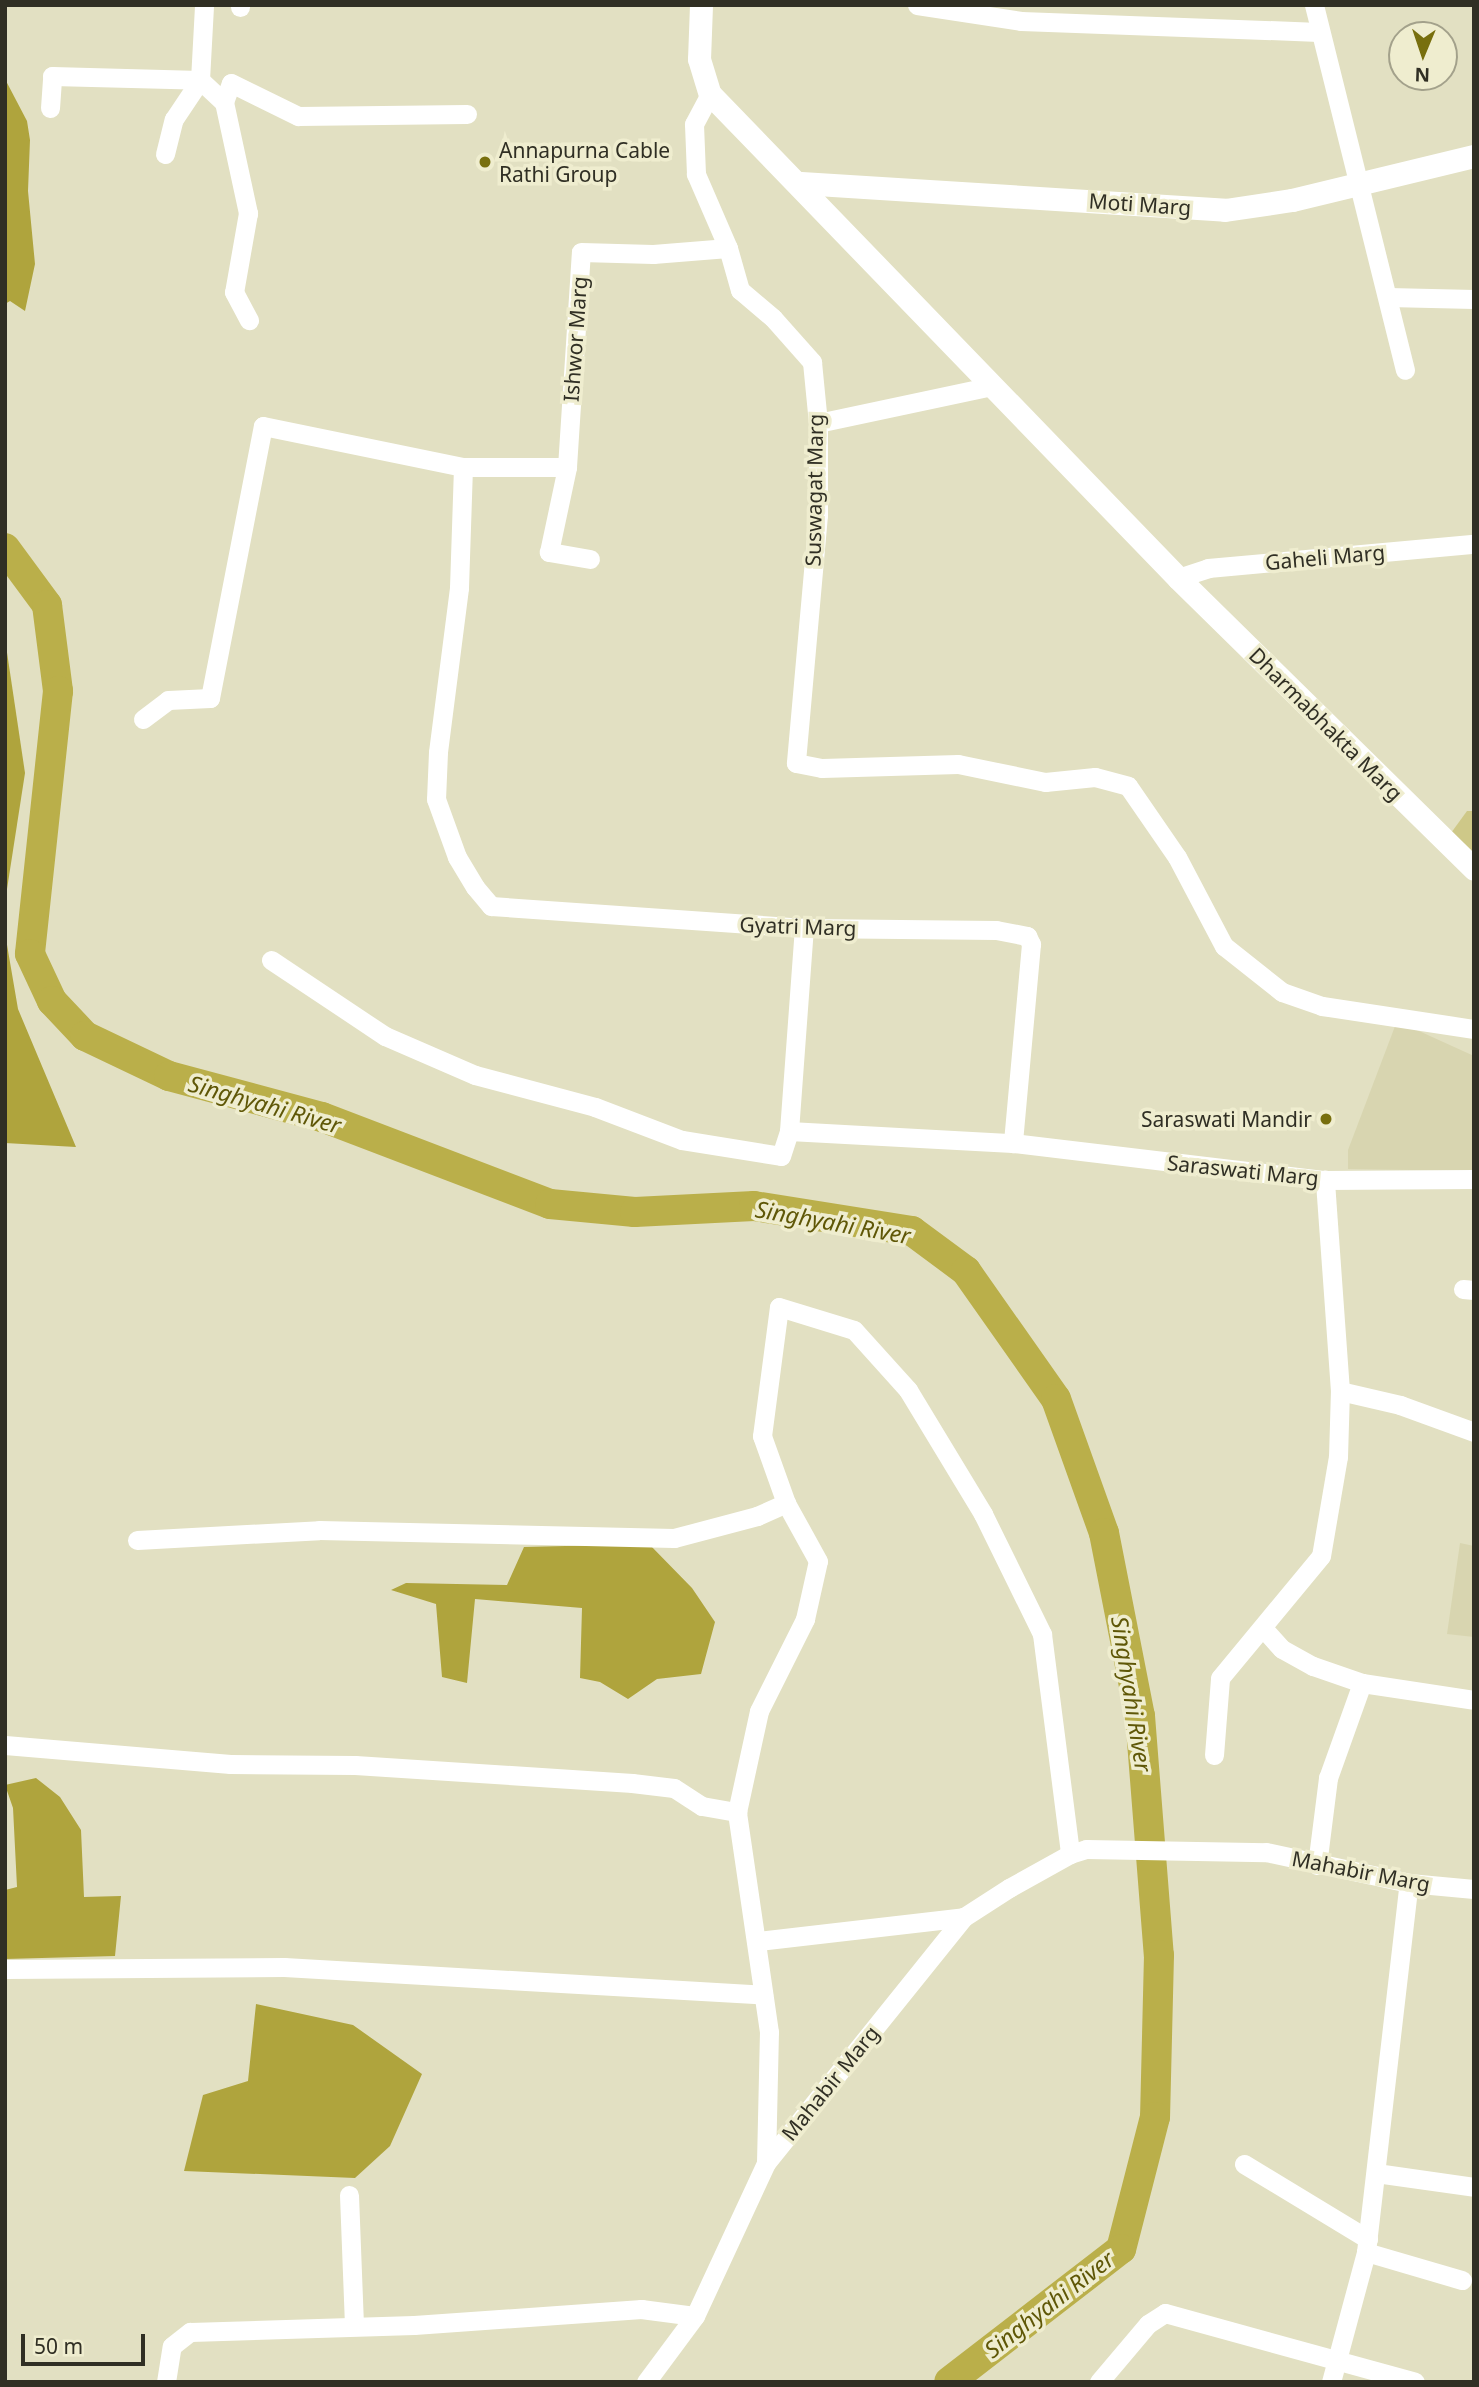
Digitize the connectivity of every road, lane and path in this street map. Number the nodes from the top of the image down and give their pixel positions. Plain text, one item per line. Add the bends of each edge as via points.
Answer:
1 (204, 5) edge
2 (701, 5) edge
3 (917, 5) edge
4 (1314, 5) edge
5 (1319, 33) junction
6 (200, 80) junction
7 (232, 83) junction
8 (710, 94) junction
9 (224, 102) junction
10 (50, 108) dead end
11 (467, 114) dead end
12 (165, 153) dead end
13 (1474, 156) edge
14 (801, 183) junction
15 (1361, 183) junction
16 (728, 248) junction
17 (1388, 297) junction
18 (1474, 299) edge
19 (249, 320) dead end
20 (1405, 370) dead end
21 (992, 386) junction
22 (818, 423) junction
23 (463, 467) junction
24 (566, 467) junction
25 (1474, 544) edge
26 (590, 559) dead end
27 (1178, 578) junction
28 (143, 719) dead end
29 (1474, 869) edge
30 (804, 928) junction
31 (271, 960) dead end
32 (1474, 1029) edge
33 (789, 1130) junction
34 (1013, 1143) junction
35 (1474, 1179) edge
36 (1325, 1180) junction
37 (1340, 1391) junction
38 (1474, 1432) edge
39 (786, 1503) junction
40 (137, 1541) dead end
41 (1262, 1628) junction
42 (1362, 1683) junction
43 (1474, 1700) edge
44 (5, 1745) edge
45 (1214, 1755) dead end
46 (737, 1812) junction
47 (1078, 1851) junction
48 (1317, 1865) junction
49 (1409, 1883) junction
50 (1474, 1889) edge
51 (964, 1917) junction
52 (758, 1941) junction
53 (5, 1969) edge
54 (763, 1995) junction
55 (766, 2163) junction
56 (1244, 2164) dead end
57 (1376, 2173) junction
58 (1474, 2187) edge
59 (349, 2195) dead end
60 (1367, 2246) junction
61 (1462, 2280) dead end
62 (695, 2316) junction
63 (354, 2325) junction
64 (1338, 2363) junction
65 (166, 2382) edge
66 (646, 2382) edge
67 (1099, 2382) edge
68 (1331, 2382) edge
69 (1415, 2382) edge

1 - 6 street
2 - 8 street via 699,59
3 - 5 street via 1021,21
4 - 5 street
5 - 15 street
6 - 7 street
6 - 9 street
6 - 10 street via 52,76
6 - 12 street via 174,119
7 - 9 street
7 - 11 street via 298,116
8 - 14 street, Dharmabhakta Marg
8 - 16 street via 694,124 696,174
9 - 19 street via 248,213 234,292
13 - 15 street, Moti Marg
14 - 15 street, Moti Marg via 1225,210
14 - 21 street, Dharmabhakta Marg
15 - 17 street
16 - 22 street, Suswagat Marg via 740,290 773,317 811,362
16 - 24 street, Ishwor Marg via 653,254 581,252
17 - 18 street
17 - 20 street
21 - 22 street
21 - 27 street, Dharmabhakta Marg
22 - 32 street, Suswagat Marg via 818,515 796,763 822,768 958,764 1045,782 1095,777 1128,786 1177,857 1224,946 1282,992 1322,1006
23 - 24 street
23 - 28 street via 263,426 211,698 168,700
23 - 30 street, Gyatri Marg via 459,588 436,799 457,857 491,906
24 - 26 street via 549,552
25 - 27 street, Gaheli Marg via 1208,568
27 - 29 street, Dharmabhakta Marg
30 - 33 street
30 - 34 street, Gyatri Marg via 996,930 1027,936 1031,944
31 - 33 street via 385,1036 475,1075 595,1107 682,1140 781,1156
33 - 34 street, Saraswati Marg
34 - 36 street, Saraswati Marg
35 - 36 street, Saraswati Marg
36 - 37 street
37 - 38 street via 1400,1405
37 - 41 street via 1338,1457 1321,1556
39 - 40 street via 674,1538 319,1530
39 - 46 street via 818,1561 805,1619 759,1711
39 - 47 street via 762,1436 779,1307 853,1330 908,1390 983,1514 1041,1634
41 - 42 street via 1282,1649 1313,1666
41 - 45 street via 1220,1678
42 - 43 street
42 - 48 street via 1328,1778
44 - 46 street via 230,1764 355,1765 632,1783 674,1788 702,1805
46 - 52 street via 748,1905
47 - 48 street, Mahabir Marg via 1266,1852
47 - 51 street, Mahabir Marg
48 - 49 street, Mahabir Marg
49 - 50 street, Mahabir Marg
49 - 57 street
51 - 52 street
51 - 55 street, Mahabir Marg
52 - 54 street
53 - 54 street via 284,1967
54 - 55 street via 769,2032
55 - 62 street, Mahabir Marg
56 - 60 street
57 - 58 street
57 - 60 street
59 - 63 street
60 - 61 street
60 - 64 street
62 - 63 street via 641,2309
62 - 66 street, Mahabir Marg
63 - 65 street via 190,2332 172,2346
64 - 67 street via 1165,2313 1148,2324
64 - 68 street
64 - 69 street

